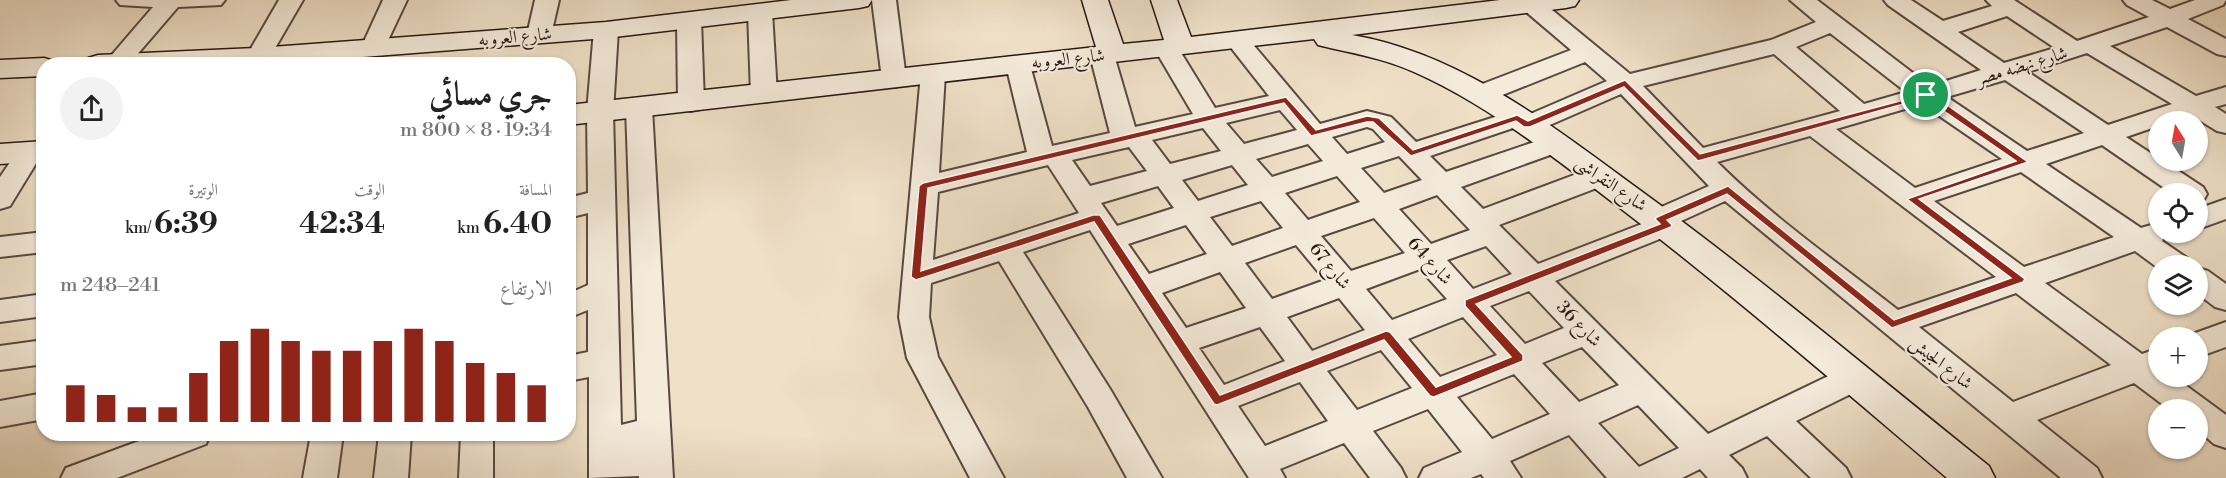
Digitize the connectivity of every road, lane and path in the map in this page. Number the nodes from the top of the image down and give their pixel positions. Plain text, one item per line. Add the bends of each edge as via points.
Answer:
1 (128, 0) edge
2 (213, 0) edge
3 (291, 0) edge
4 (395, 0) edge
5 (547, 0) edge
6 (854, 0) edge
7 (884, 0) edge
8 (1095, 0) edge
9 (1164, 0) edge
10 (1566, 0) edge
11 (1802, 0) edge
12 (1896, 0) edge
13 (2135, 0) edge
14 (2215, 0) edge
15 (171, 1) edge
16 (2004, 4) edge
17 (1532, 5) junction
18 (752, 9) edge
19 (2171, 18) junction
20 (689, 20) junction
21 (1833, 24) junction
22 (606, 30) junction
23 (1940, 30) junction
24 (1290, 34) junction
25 (539, 35) junction
26 (1237, 40) junction
27 (1779, 45) junction
28 (1173, 47) junction
29 (373, 48) junction
30 (2083, 48) junction
31 (2226, 49) edge
32 (1587, 52) junction
33 (1107, 55) junction
34 (114, 57) edge
35 (258, 57) joint
36 (1018, 65) junction
37 (36, 67) edge
38 (0, 69) edge
39 (2004, 71) junction
40 (933, 74) junction
41 (894, 79) junction
42 (1625, 83) junction
43 (764, 94) junction
44 (1481, 94) junction
45 (1926, 95) junction
46 (2226, 95) edge
47 (1286, 100) junction
48 (691, 102) junction
49 (2193, 106) junction
50 (639, 108) junction
51 (600, 112) junction
52 (576, 114) edge
53 (1860, 114) junction
54 (1209, 119) junction
55 (1522, 121) junction
56 (2226, 125) edge
57 (1814, 126) junction
58 (1314, 134) junction
59 (2105, 135) junction
60 (1130, 138) junction
61 (1554, 144) junction
62 (1407, 149) junction
63 (24, 152) edge
64 (1238, 155) junction
65 (1048, 157) junction
66 (1698, 158) junction
67 (2024, 162) junction
68 (1342, 164) junction
69 (1164, 175) junction
70 (1600, 176) junction
71 (2177, 183) edge
72 (1442, 184) junction
73 (923, 186) junction
74 (1266, 189) junction
75 (1728, 189) junction
76 (603, 199) junction
77 (1911, 199) junction
78 (0, 200) edge
79 (576, 205) edge
80 (1380, 206) junction
81 (1192, 212) junction
82 (1097, 218) junction
83 (1664, 222) junction
84 (1484, 228) junction
85 (1302, 232) junction
86 (2148, 236) edge
87 (36, 243) edge
88 (2155, 243) edge
89 (0, 247) edge
90 (1005, 247) junction
91 (2166, 255) edge
92 (1426, 256) junction
93 (647, 259) junction
94 (1226, 259) junction
95 (916, 277) junction
96 (1533, 278) junction
97 (604, 279) junction
98 (2020, 279) junction
99 (1345, 285) junction
100 (2208, 286) edge
101 (1142, 288) junction
102 (2226, 299) edge
103 (576, 302) edge
104 (1468, 303) junction
105 (36, 306) edge
106 (0, 311) edge
107 (1266, 312) junction
108 (1892, 324) junction
109 (1587, 332) junction
110 (2226, 334) edge
111 (1386, 335) junction
112 (2208, 341) edge
113 (1179, 343) junction
114 (36, 353) edge
115 (0, 358) edge
116 (1519, 358) junction
117 (604, 361) junction
118 (2148, 364) edge
119 (1306, 366) junction
120 (576, 367) edge
121 (1854, 378) junction
122 (2171, 387) edge
123 (1643, 389) junction
124 (1434, 392) junction
125 (2183, 399) edge
126 (1217, 401) junction
127 (36, 407) edge
128 (0, 414) edge
129 (2009, 417) junction
130 (1574, 418) junction
131 (1771, 419) junction
132 (2208, 420) edge
133 (1350, 426) junction
134 (2226, 434) edge
135 (176, 441) edge
136 (326, 441) edge
137 (394, 441) edge
138 (477, 441) edge
139 (1704, 452) junction
140 (654, 456) edge
141 (605, 464) edge
142 (1495, 467) edge
143 (1263, 470) edge
144 (88, 476) edge
145 (320, 478) edge
146 (391, 478) edge
147 (476, 478) edge
148 (987, 478) edge
149 (1145, 478) edge
150 (1389, 478) edge
151 (1436, 478) edge
152 (1628, 478) edge
153 (1649, 478) edge
154 (1730, 478) edge
155 (1834, 478) edge
156 (1975, 478) edge
157 (2085, 478) edge

1 - 15 street
2 - 15 street
3 - 35 street
4 - 29 street
5 - 25 street
6 - 18 street, شارع العروبه
7 - 41 street
8 - 33 street
9 - 28 street
10 - 17 street, شارع العروبه
11 - 21 street
12 - 23 street
13 - 19 street
14 - 19 street, شارع نهضه مصر
15 - 34 street
16 - 23 street
16 - 30 street
17 - 24 street, شارع العروبه
17 - 32 street, شارع الجيش
18 - 20 street, شارع العروبه
18 - 43 street
19 - 30 street, شارع نهضه مصر
19 - 31 street
20 - 22 street, شارع العروبه
20 - 48 street
21 - 27 street
21 - 45 street
22 - 25 street, شارع العروبه
22 - 51 street
23 - 39 street
24 - 26 street, شارع العروبه
24 - 44 street, شارع النقراشى via 1390,52 1437,70
25 - 29 street, شارع العروبه
26 - 28 street, شارع العروبه
26 - 47 street, شارع 64
27 - 42 street
27 - 53 street
28 - 33 street, شارع العروبه
28 - 54 street, شارع 67
29 - 35 street, شارع العروبه
30 - 39 street, شارع نهضه مصر
30 - 49 street
32 - 42 street, شارع الجيش
32 - 44 street
33 - 36 street, شارع العروبه
33 - 60 street
36 - 40 street, شارع العروبه
36 - 65 street
37 - 38 street
39 - 45 street, شارع نهضه مصر
39 - 59 street
40 - 41 street, شارع العروبه
40 - 73 street
41 - 43 street, شارع العروبه
42 - 55 street
42 - 66 street, شارع الجيش
43 - 48 street, شارع العروبه
44 - 55 street, شارع النقراشى
45 - 53 street, شارع نهضه مصر
45 - 67 street
46 - 49 street
47 - 54 street
47 - 58 street, شارع 64
48 - 50 street, شارع العروبه
49 - 56 street
49 - 59 street
50 - 51 street, شارع العروبه
50 - 93 street
51 - 52 street, شارع العروبه
51 - 76 street
53 - 57 street, شارع نهضه مصر
54 - 60 street
54 - 64 street, شارع 67
55 - 61 street, شارع النقراشى
55 - 62 street
57 - 66 street, شارع نهضه مصر
57 - 77 street
58 - 62 street, شارع 36 via 1376,120
58 - 64 street
58 - 68 street, شارع 64
59 - 67 street
59 - 71 street
60 - 65 street
60 - 69 street
61 - 70 street, شارع النقراشى
61 - 72 street
62 - 68 street
62 - 72 street, شارع 36
63 - 78 street
64 - 69 street
64 - 74 street, شارع 67
65 - 73 street
65 - 82 street
66 - 75 street, شارع الجيش
67 - 77 street
67 - 86 street
68 - 74 street
68 - 80 street, شارع 64
69 - 81 street
69 - 82 street
70 - 83 street, شارع النقراشى
70 - 84 street
72 - 80 street
72 - 84 street, شارع 36
73 - 95 street
74 - 81 street
74 - 85 street, شارع 67
75 - 83 street
75 - 108 street, شارع الجيش
76 - 79 street
76 - 97 street
77 - 98 street
80 - 85 street
80 - 92 street, شارع 64
81 - 82 street
81 - 94 street
82 - 90 street
82 - 101 street
83 - 96 street
83 - 121 street, شارع النقراشى
84 - 92 street
84 - 96 street, شارع 36
85 - 94 street
85 - 99 street, شارع 67
86 - 98 street
87 - 89 street
88 - 91 street
90 - 95 street
90 - 149 street
92 - 99 street
92 - 104 street, شارع 64
93 - 97 street
93 - 140 street
94 - 101 street
94 - 107 street
95 - 148 street via 914,317 923,358
96 - 104 street
96 - 109 street, شارع 36
97 - 103 street
97 - 117 street
98 - 108 street
98 - 118 street
99 - 107 street
99 - 111 street, شارع 67
100 - 102 street
101 - 113 street
104 - 111 street
104 - 116 street, شارع 64
105 - 106 street
107 - 113 street
107 - 119 street
108 - 129 street, شارع الجيش
109 - 116 street
109 - 123 street, شارع 36
110 - 112 street
111 - 119 street
111 - 124 street, شارع 67
113 - 126 street
114 - 115 street
116 - 124 street
116 - 130 street, شارع 64
117 - 120 street
117 - 141 street
118 - 129 street
119 - 126 street
119 - 133 street
121 - 131 street
121 - 156 street, شارع النقراشى
122 - 125 street
123 - 130 street
123 - 139 street, شارع 36
124 - 133 street
124 - 142 street, شارع 67
126 - 143 street
127 - 128 street
129 - 157 street, شارع الجيش
130 - 142 street
130 - 152 street, شارع 64
131 - 139 street
131 - 155 street
132 - 134 street
133 - 143 street
133 - 150 street
135 - 144 street
136 - 145 street
137 - 146 street
138 - 147 street
139 - 153 street
139 - 154 street, شارع 36
140 - 141 street
142 - 151 street

